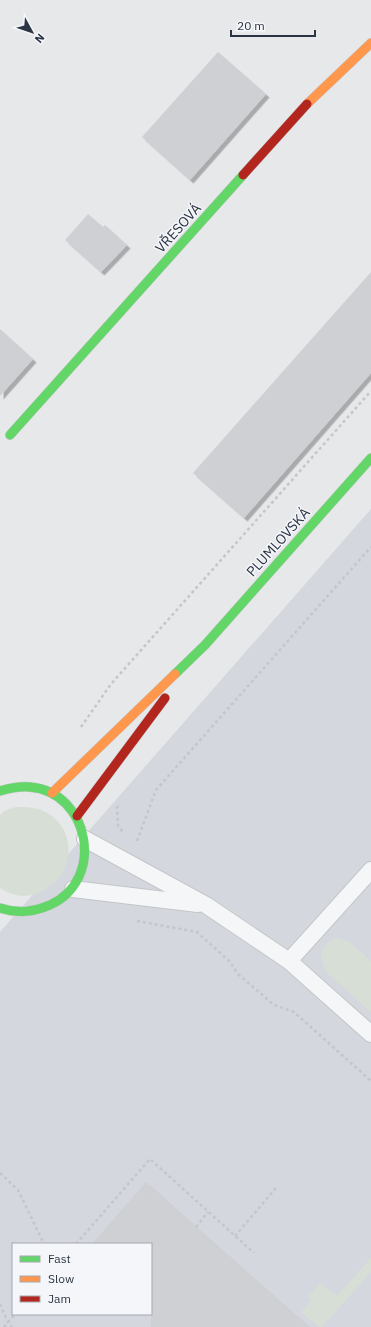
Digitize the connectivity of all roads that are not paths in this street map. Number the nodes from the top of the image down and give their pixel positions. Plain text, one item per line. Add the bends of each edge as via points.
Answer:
1 (371, 43) edge
2 (10, 435) dead end
3 (371, 458) edge
4 (205, 645) junction
5 (0, 791) edge
6 (52, 793) junction
7 (77, 816) junction
8 (85, 839) junction
9 (371, 870) edge
10 (72, 889) junction
11 (206, 905) junction
12 (0, 908) edge
13 (289, 961) junction
14 (371, 1034) edge

1 - 2 main road, VŘESOVÁ via 310,100
3 - 4 main road, PLUMLOVSKÁ
4 - 6 main road, PLUMLOVSKÁ
4 - 7 main road, PLUMLOVSKÁ
5 - 6 main road via 13,787 33,787
6 - 7 main road via 66,803
7 - 8 main road
8 - 10 main road via 86,857 82,874
8 - 11 lane
9 - 13 lane
10 - 11 lane
10 - 12 main road via 57,902 38,911 18,912
11 - 13 lane
13 - 14 lane

